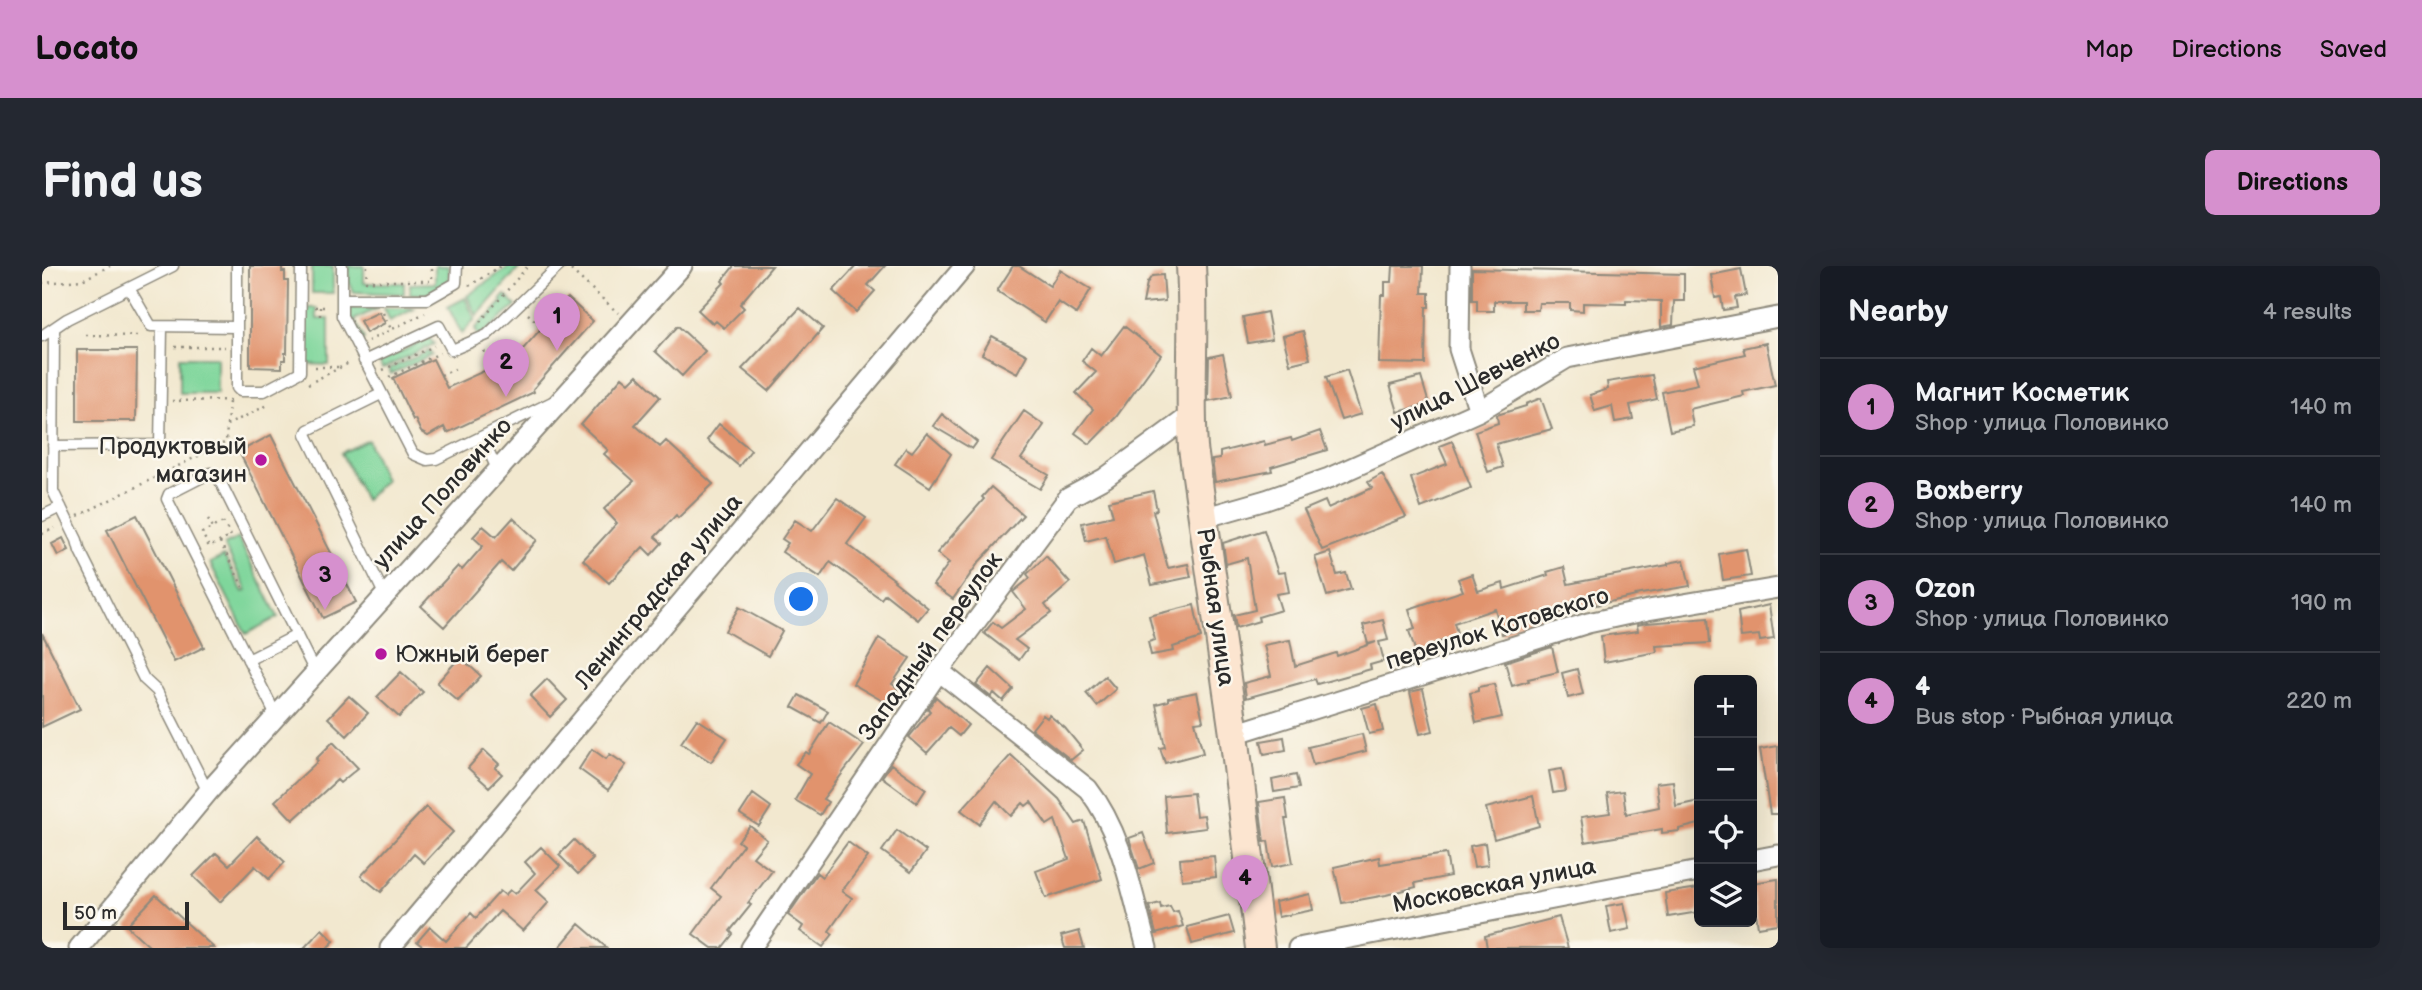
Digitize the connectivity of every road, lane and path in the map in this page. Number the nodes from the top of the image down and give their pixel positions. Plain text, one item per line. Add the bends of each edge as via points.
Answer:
1 (47, 266) edge
2 (110, 266) edge
3 (173, 266) edge
4 (237, 266) edge
5 (301, 266) edge
6 (342, 266) edge
7 (366, 266) edge
8 (432, 266) edge
9 (457, 266) edge
10 (559, 266) edge
11 (566, 266) edge
12 (682, 266) edge
13 (965, 266) edge
14 (1191, 266) edge
15 (1460, 266) edge
16 (42, 269) edge
17 (42, 283) edge
18 (129, 288) junction
19 (380, 299) junction
20 (342, 303) junction
21 (301, 307) junction
22 (320, 307) junction
23 (1778, 317) edge
24 (320, 319) dead end
25 (630, 323) junction
26 (162, 327) junction
27 (237, 327) junction
28 (54, 330) junction
29 (391, 330) dead end
30 (86, 335) dead end
31 (42, 336) edge
32 (152, 336) dead end
33 (446, 340) junction
34 (172, 347) dead end
35 (231, 347) dead end
36 (346, 352) dead end
37 (364, 361) junction
38 (301, 367) junction
39 (343, 367) junction
40 (456, 369) dead end
41 (380, 371) dead end
42 (441, 375) dead end
43 (308, 384) dead end
44 (238, 390) junction
45 (381, 394) junction
46 (562, 397) junction
47 (162, 401) junction
48 (274, 401) dead end
49 (229, 402) junction
50 (1479, 411) junction
51 (1191, 415) junction
52 (227, 425) junction
53 (482, 437) junction
54 (53, 446) junction
55 (497, 469) junction
56 (61, 507) junction
57 (42, 516) edge
58 (78, 516) dead end
59 (1203, 518) junction
60 (208, 519) dead end
61 (60, 525) dead end
62 (212, 527) junction
63 (42, 534) edge
64 (220, 542) junction
65 (1778, 588) edge
66 (245, 591) dead end
67 (384, 594) junction
68 (297, 635) junction
69 (248, 660) junction
70 (939, 671) junction
71 (315, 672) junction
72 (276, 715) junction
73 (1234, 734) junction
74 (208, 792) junction
75 (1778, 855) edge
76 (1757, 859) edge
77 (1694, 871) edge
78 (79, 948) edge
79 (390, 948) edge
80 (751, 948) edge
81 (1147, 948) edge
82 (1260, 948) edge
83 (1298, 948) edge

1 - 16 path
2 - 17 path via 82,280
3 - 18 lane
4 - 27 lane
5 - 21 lane
6 - 20 lane
7 - 8 path via 366,281 432,281
9 - 19 lane via 456,283 432,298
10 - 33 lane via 487,335 455,350
11 - 25 path
12 - 25 street, улица Половинко
13 - 79 street, Ленинградская улица
14 - 51 street, Рыбная улица
15 - 50 street via 1459,349
18 - 26 lane via 151,326
18 - 28 lane
19 - 20 lane
19 - 29 path
20 - 22 path
20 - 37 lane via 342,316
21 - 22 path
21 - 38 lane
22 - 24 path
23 - 50 street, улица Шевченко via 1567,358
25 - 46 street, улица Половинко
26 - 27 lane
26 - 47 lane
27 - 44 lane
28 - 31 lane
28 - 54 lane
30 - 32 path
33 - 37 lane via 439,326
33 - 41 path
34 - 35 path
36 - 39 path via 352,363
37 - 45 lane
38 - 39 path
38 - 44 lane via 297,375 264,391
39 - 43 path
40 - 42 path
44 - 49 path
45 - 53 lane via 408,448 420,458 436,459
45 - 67 lane via 306,434
46 - 53 lane
46 - 55 street, улица Половинко
47 - 49 path
47 - 54 lane via 160,445
48 - 52 path
49 - 52 path
50 - 59 street, улица Шевченко via 1329,478
51 - 59 street, Рыбная улица
51 - 70 street, Западный переулок via 1105,478 1068,498
52 - 58 path via 226,442
53 - 55 lane
54 - 56 lane via 53,491
55 - 67 street, улица Половинко
56 - 57 lane
56 - 74 lane via 144,679 157,691
59 - 73 street, Рыбная улица
60 - 62 path
61 - 63 path
62 - 64 path via 202,533 209,547
62 - 64 path via 223,522 231,536
64 - 66 path
65 - 73 street, переулок Котовского via 1588,623
67 - 71 street, улица Половинко
68 - 69 lane
68 - 69 lane via 216,475 169,494 167,499
68 - 71 lane
69 - 72 lane
70 - 80 street, Западный переулок
70 - 81 street via 1088,789 1103,808
71 - 72 street, улица Половинко
72 - 74 street, улица Половинко
73 - 82 street, Рыбная улица
74 - 78 street, улица Половинко
75 - 76 street
77 - 83 street, Московская улица

